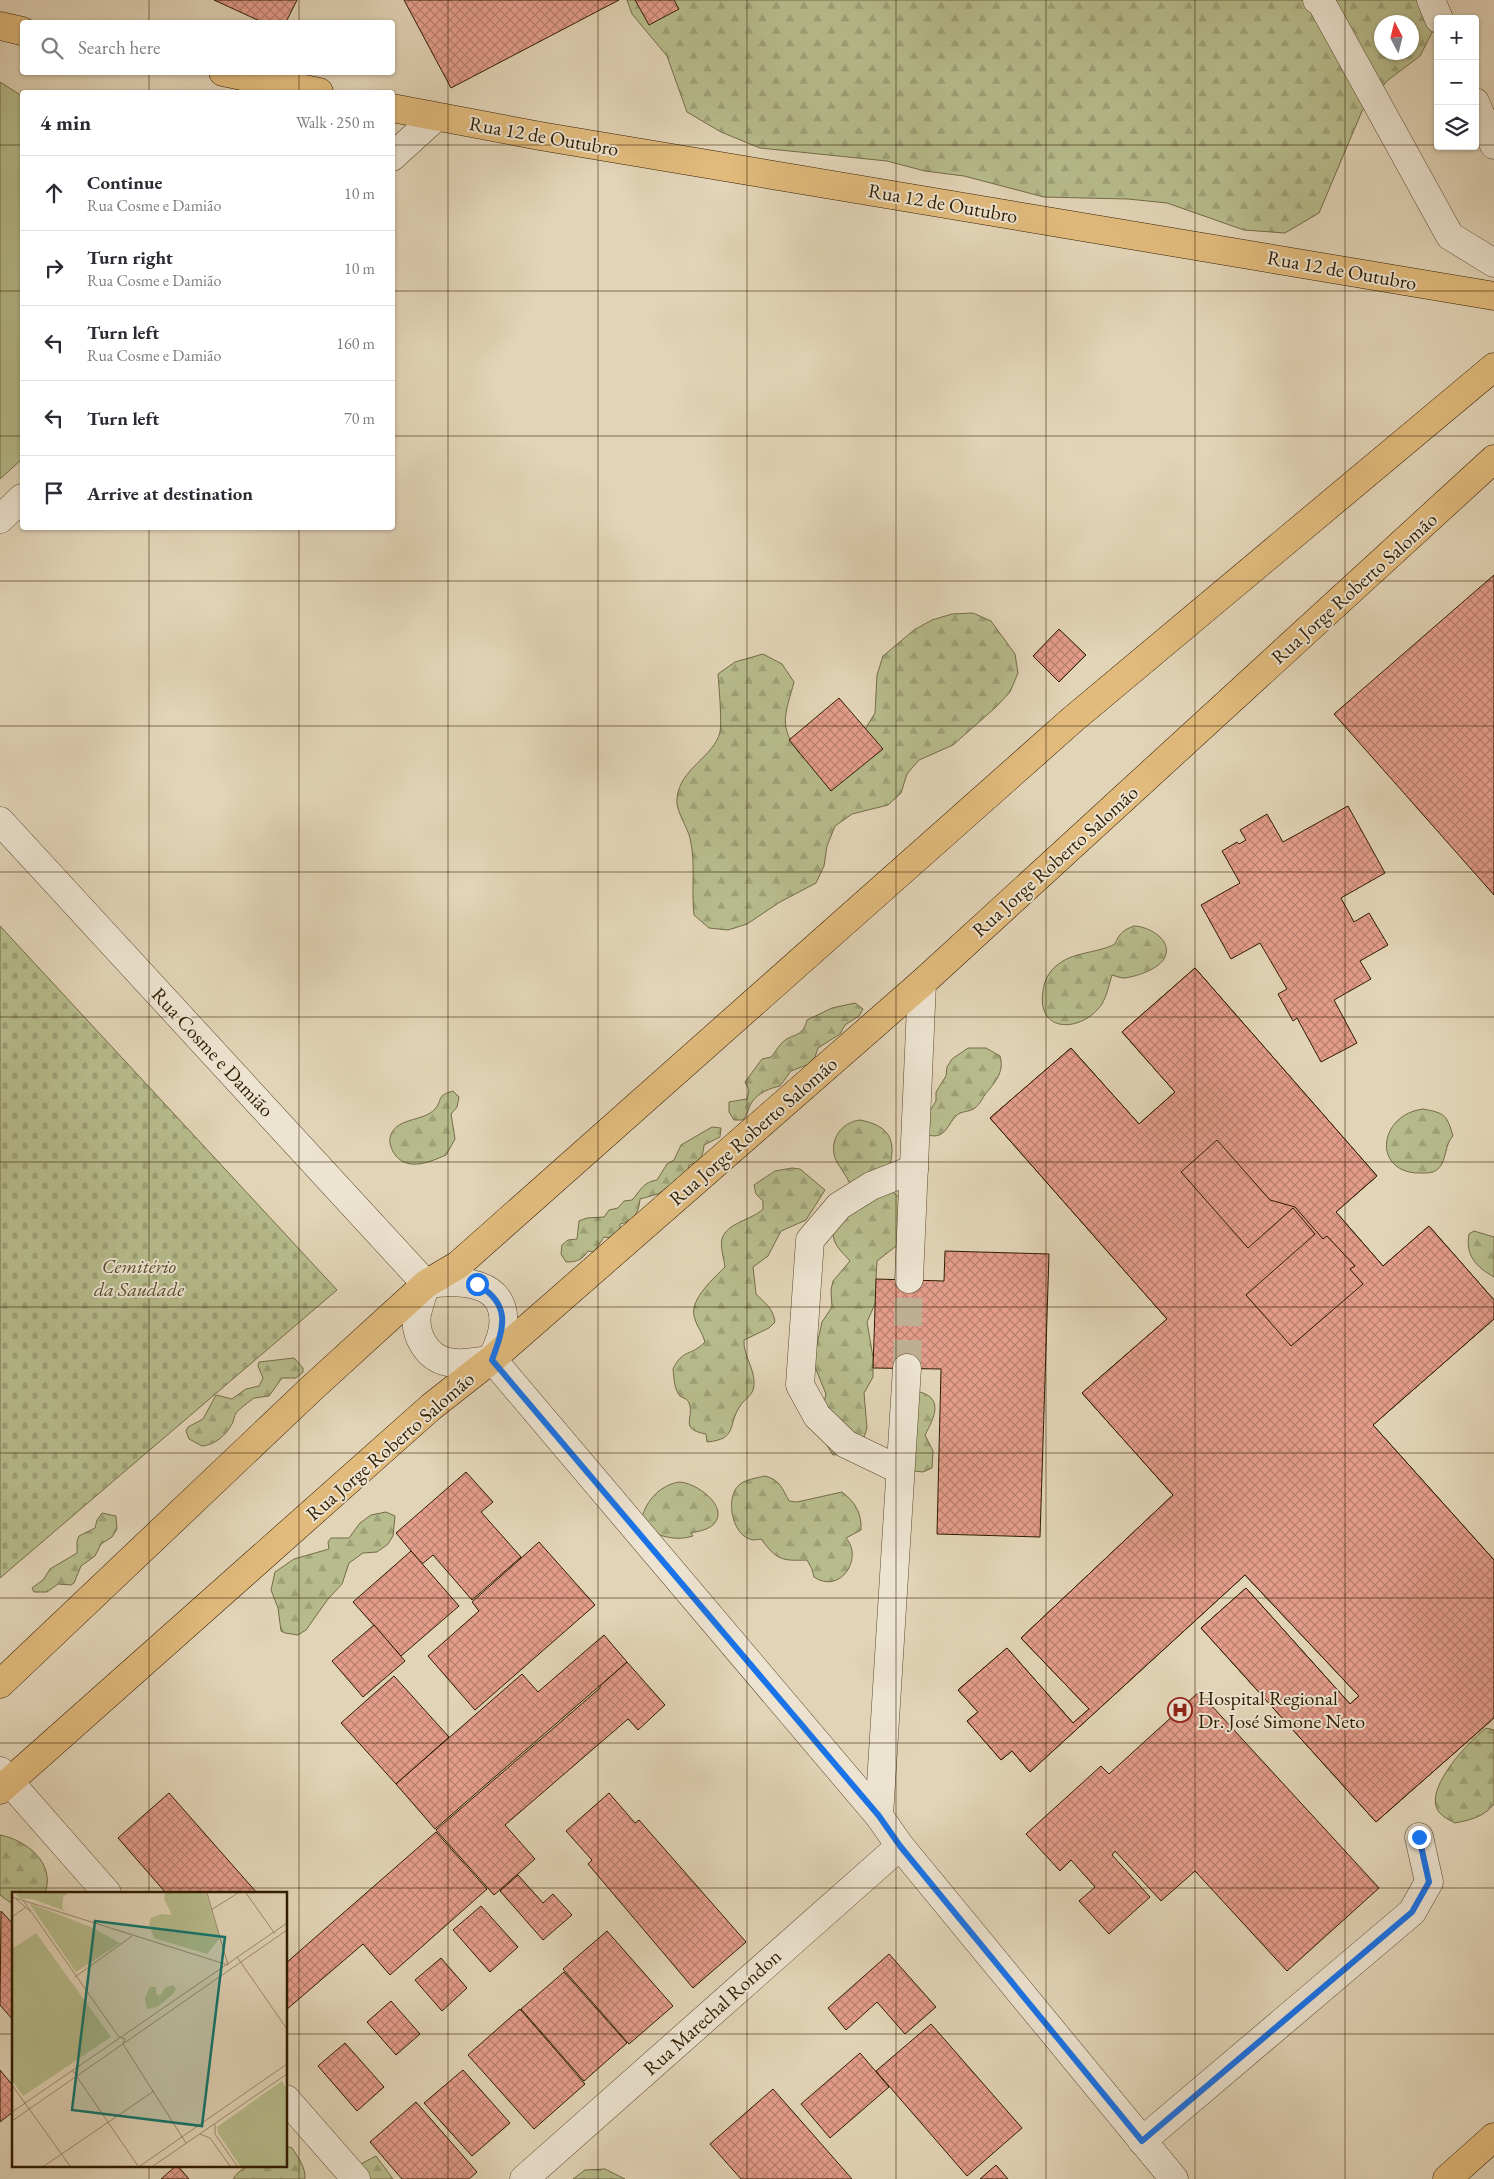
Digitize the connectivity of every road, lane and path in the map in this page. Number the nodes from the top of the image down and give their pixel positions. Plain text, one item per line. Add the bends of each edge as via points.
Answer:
1 (1318, 0) edge
2 (1431, 0) edge
3 (1437, 15) edge
4 (0, 26) edge
5 (20, 31) edge
6 (237, 75) edge
7 (309, 90) edge
8 (1476, 105) edge
9 (395, 109) edge
10 (436, 117) junction
11 (1494, 145) edge
12 (395, 154) edge
13 (1494, 263) edge
14 (1494, 296) edge
15 (1494, 367) edge
16 (1494, 459) edge
17 (20, 500) edge
18 (0, 519) edge
19 (0, 821) edge
20 (922, 983) junction
21 (914, 1169) junction
22 (909, 1279) tunnel mouth
23 (426, 1284) junction
24 (492, 1360) junction
25 (907, 1368) tunnel mouth
26 (900, 1470) junction
27 (0, 1684) edge
28 (3, 1781) edge
29 (879, 1816) junction
30 (1419, 1837) dead end
31 (900, 1846) junction
32 (106, 1892) edge
33 (288, 2101) edge
34 (1494, 2137) edge
35 (1142, 2141) junction
36 (356, 2179) edge
37 (524, 2179) edge
38 (1174, 2179) edge
39 (1447, 2179) edge

1 - 13 street via 1450,236
2 - 3 street
4 - 5 main road
6 - 7 main road
8 - 11 street
9 - 10 main road, Rua 12 de Outubro
10 - 12 street
10 - 14 main road, Rua 12 de Outubro
15 - 23 main road via 1072,720 458,1265
16 - 20 main road, Rua Jorge Roberto Salomão
17 - 18 street
19 - 23 street, Rua Cosme e Damião
20 - 21 street
20 - 24 main road, Rua Jorge Roberto Salomão
21 - 22 street
21 - 26 street via 871,1186 839,1206 810,1240 800,1385 818,1416 846,1444
23 - 24 street via 417,1314 417,1327 427,1350 449,1363
23 - 24 street via 477,1284 497,1299 503,1326
23 - 27 main road
24 - 28 main road, Rua Jorge Roberto Salomão via 431,1407
24 - 29 street
25 - 26 street
26 - 29 street
28 - 32 street
29 - 31 street
30 - 35 street via 1429,1882 1412,1912
31 - 35 street
31 - 37 street, Rua Marechal Rondon
33 - 36 street
34 - 39 main road
35 - 38 street

